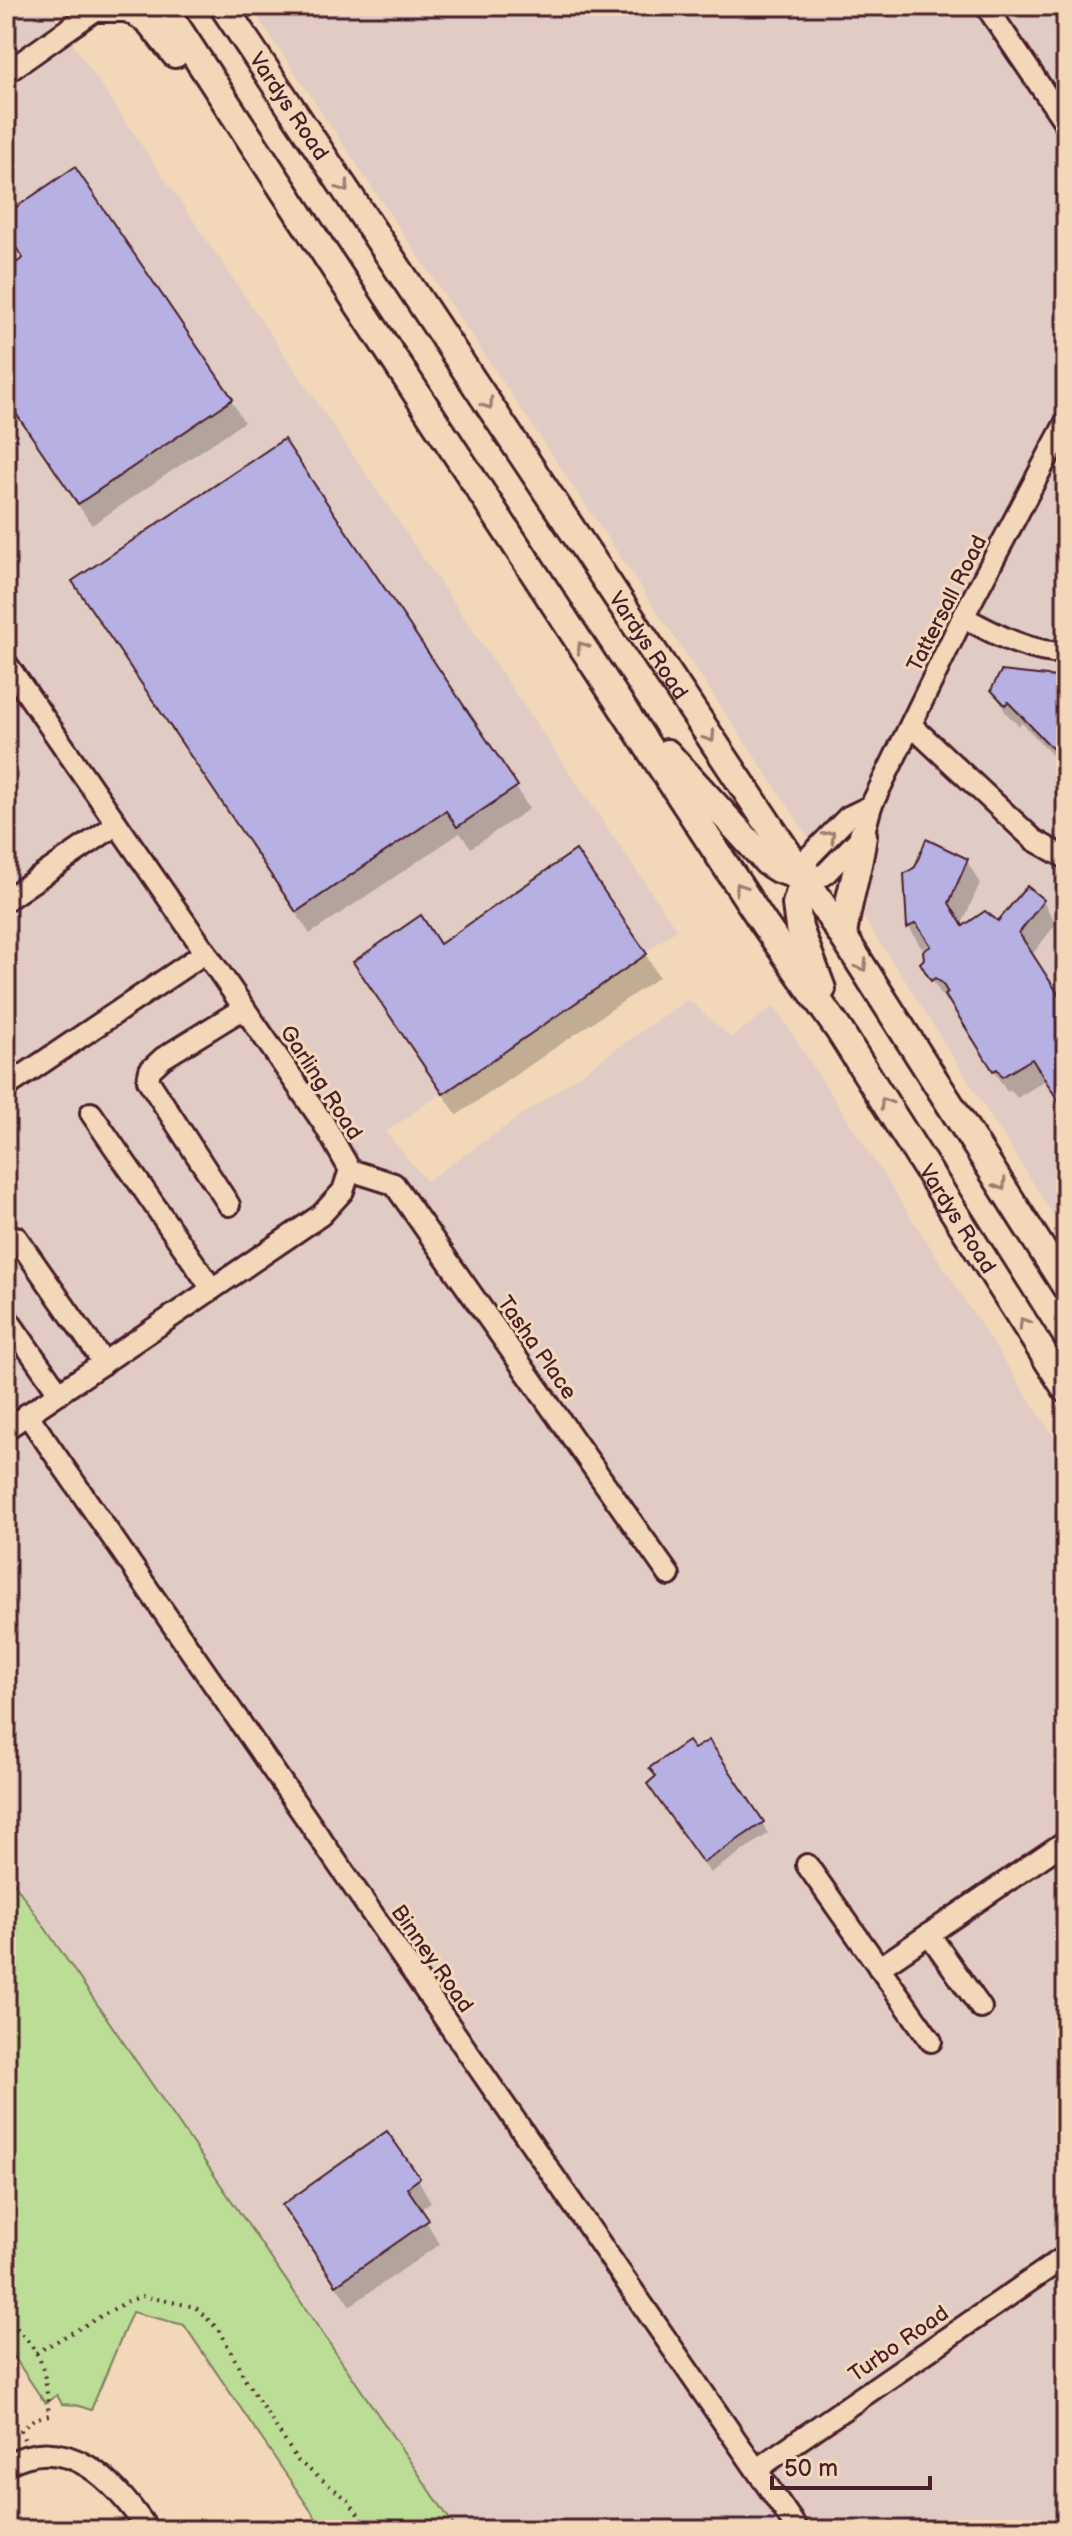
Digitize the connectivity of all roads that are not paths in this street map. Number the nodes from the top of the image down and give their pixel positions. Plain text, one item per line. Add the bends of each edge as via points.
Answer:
1 (163, 6) edge
2 (223, 6) edge
3 (986, 6) edge
4 (99, 7) edge
5 (6, 73) edge
6 (1066, 124) edge
7 (268, 168) junction
8 (1066, 422) edge
9 (963, 617) junction
10 (1066, 653) edge
11 (6, 663) edge
12 (611, 691) junction
13 (912, 726) junction
14 (871, 806) junction
15 (117, 824) junction
16 (863, 835) junction
17 (1066, 858) edge
18 (804, 878) junction
19 (6, 900) edge
20 (843, 936) junction
21 (206, 952) junction
22 (244, 1008) junction
23 (839, 1030) junction
24 (6, 1087) edge
25 (91, 1113) dead end
26 (350, 1170) junction
27 (229, 1205) dead end
28 (16, 1237) dead end
29 (1066, 1287) edge
30 (212, 1289) junction
31 (6, 1317) edge
32 (104, 1363) junction
33 (1066, 1389) edge
34 (59, 1393) junction
35 (27, 1414) junction
36 (6, 1429) edge
37 (669, 1575) dead end
38 (1066, 1841) edge
39 (807, 1865) dead end
40 (929, 1934) junction
41 (879, 1968) junction
42 (981, 2008) dead end
43 (931, 2041) dead end
44 (1066, 2256) edge
45 (6, 2465) edge
46 (757, 2469) junction
47 (148, 2530) edge
48 (798, 2530) edge

1 - 7 main road, Vardys Road
2 -> 18 main road, Vardys Road
3 - 6 street
4 - 5 street
4 - 7 main road, Vardys Road via 128,8 148,20
12 -> 7 main road, Vardys Road
8 - 9 street, Tattersall Road
9 - 10 street via 1016,643
9 - 13 street, Tattersall Road
11 - 15 street, Garling Road
12 - 18 main road via 767,862
23 -> 12 main road, Vardys Road
13 - 14 street, Tattersall Road
13 - 17 street via 1034,840
14 - 16 street, Tattersall Road
18 -> 14 street via 808,858 848,817
15 - 19 street
15 - 21 street, Garling Road
16 - 18 street, Tattersall Road via 824,875
16 - 20 main road
18 - 20 main road, Vardys Road
18 - 23 main road via 796,904 799,928
20 -> 29 main road, Vardys Road
21 - 22 street, Garling Road
21 - 24 street
22 - 26 street, Garling Road
22 - 27 street via 163,1058 148,1080
33 -> 23 main road, Vardys Road
25 - 30 street
26 - 30 street, Garling Road via 343,1191 321,1215
26 - 37 street, Tasha Place via 394,1184
28 - 32 street
30 - 32 street, Garling Road
31 - 34 street
32 - 34 street, Garling Road
34 - 35 street, Garling Road
35 - 36 street, Garling Road
35 - 46 street, Binney Road
38 - 40 street
39 - 41 street
40 - 41 street
40 - 42 street
41 - 43 street
44 - 46 street, Turbo Road
45 - 47 street via 30,2454 56,2453 83,2463 107,2479
46 - 48 street, Binney Road

